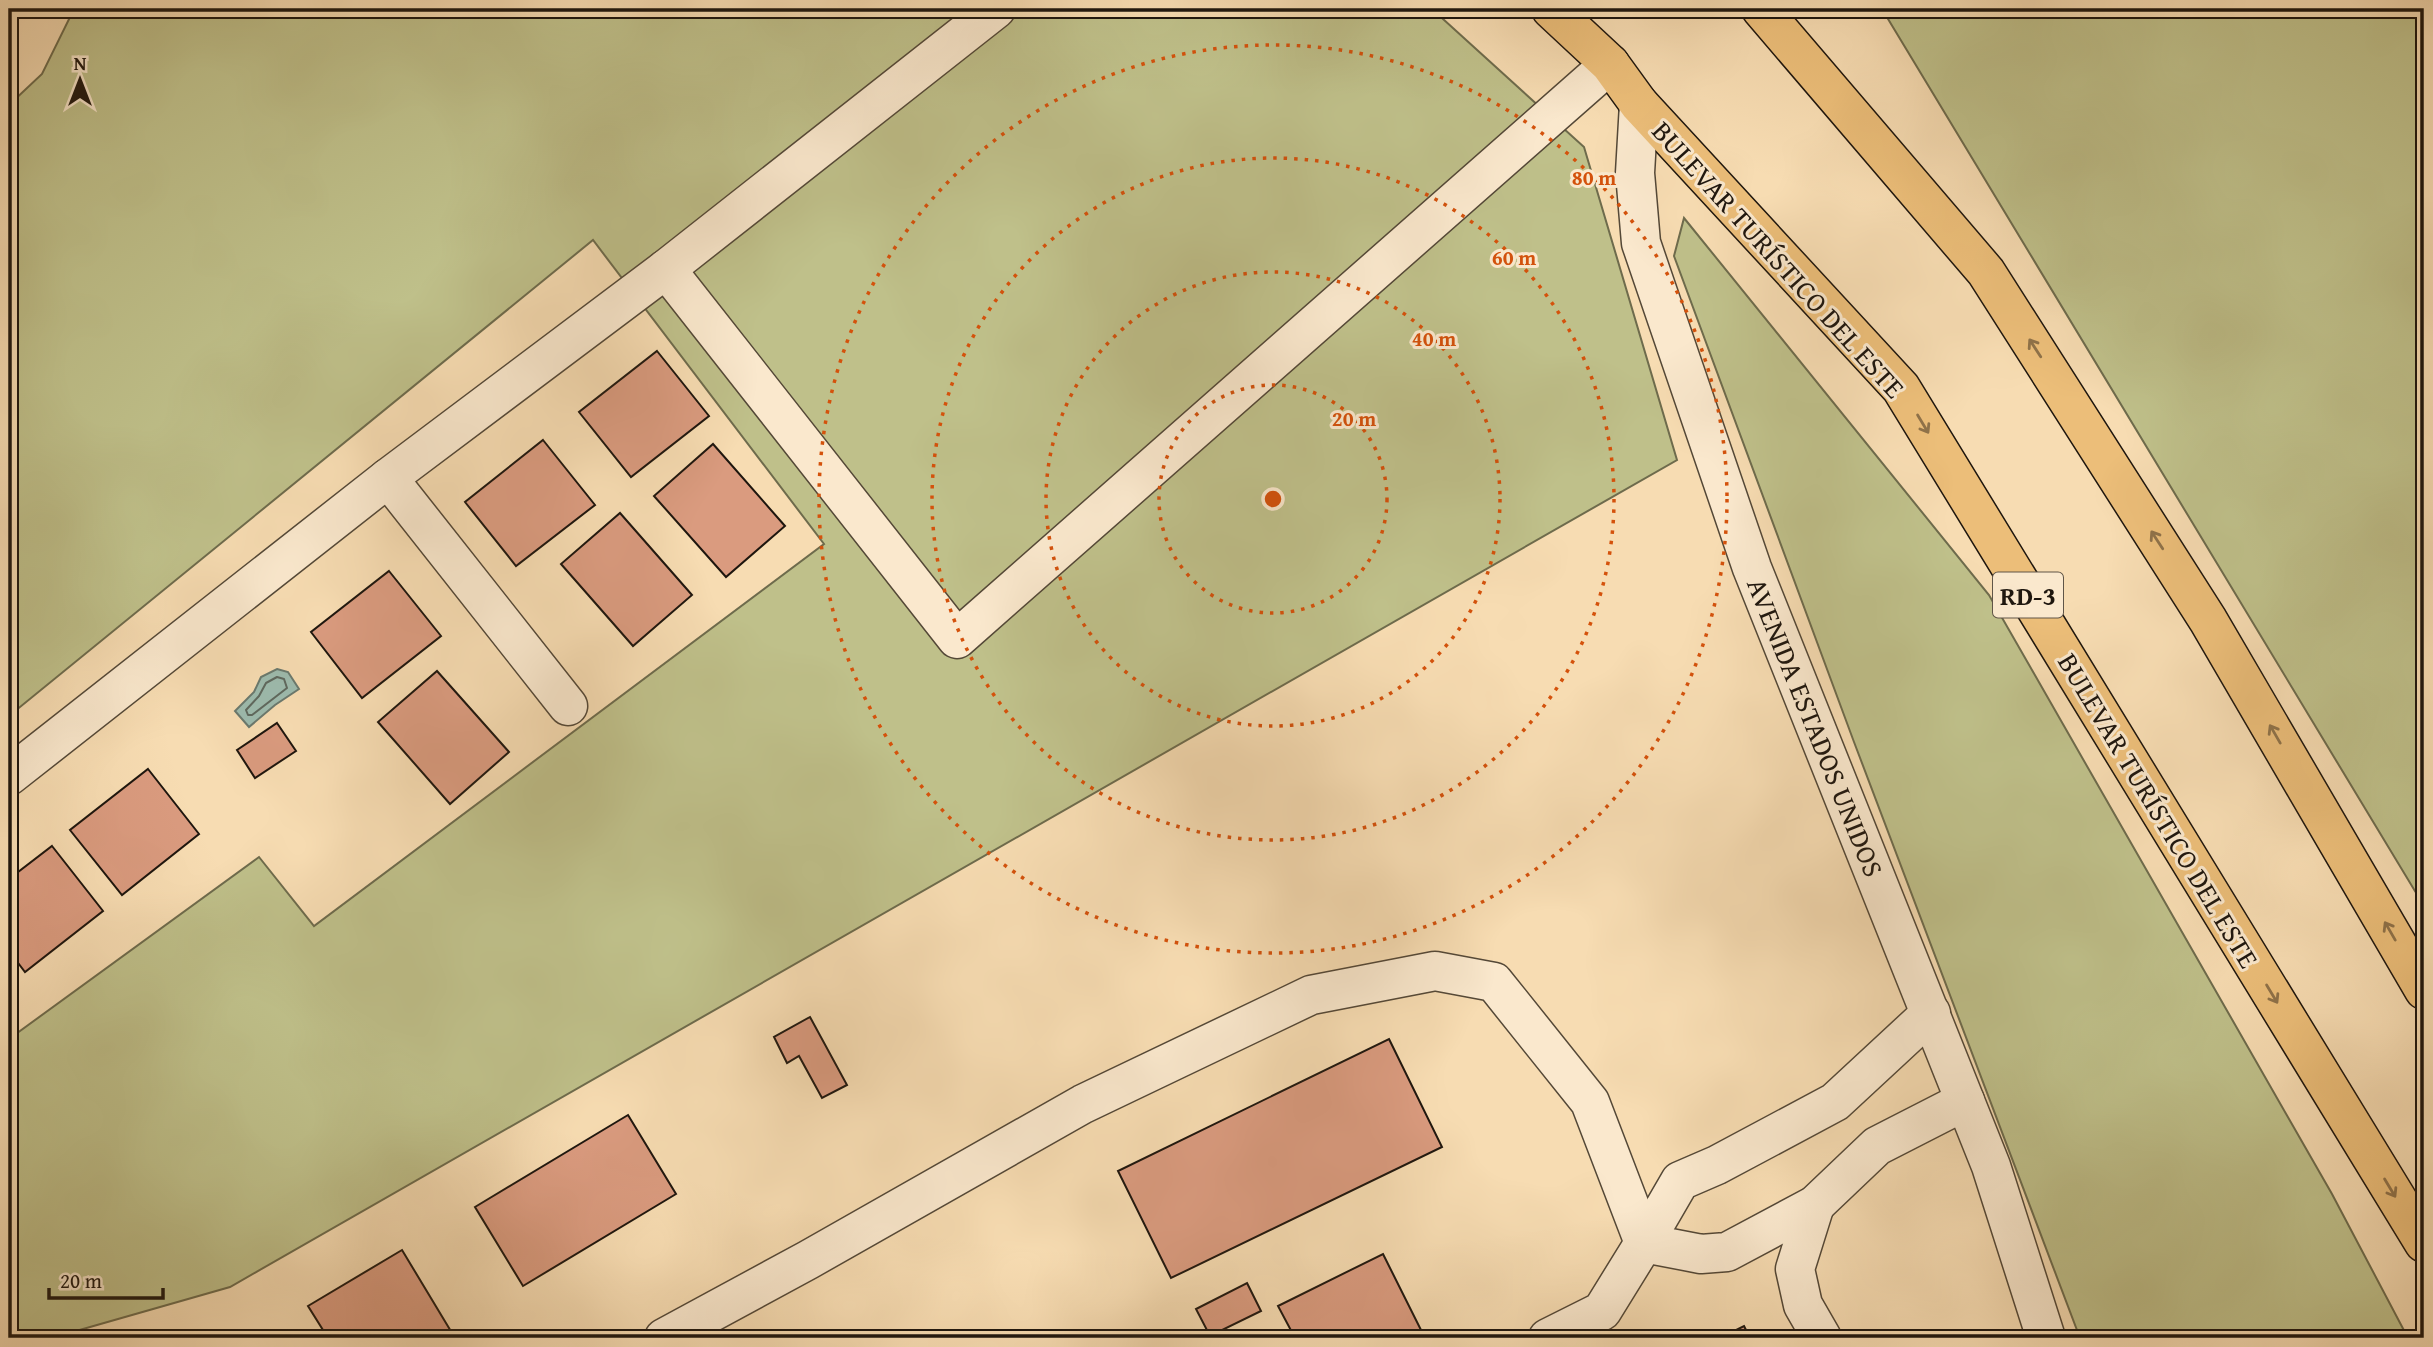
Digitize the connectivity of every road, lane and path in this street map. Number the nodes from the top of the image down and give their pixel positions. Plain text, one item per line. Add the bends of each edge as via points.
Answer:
1 (996, 9) edge
2 (1551, 9) edge
3 (1761, 9) edge
4 (1610, 64) junction
5 (1639, 104) junction
6 (666, 269) junction
7 (388, 478) junction
8 (568, 706) dead end
9 (9, 776) edge
10 (2424, 989) edge
11 (1931, 1013) junction
12 (1965, 1101) junction
13 (1815, 1205) junction
14 (2424, 1243) edge
15 (1644, 1244) junction
16 (1604, 1325) edge
17 (664, 1338) edge
18 (1548, 1338) edge
19 (1822, 1338) edge
20 (2046, 1338) edge

1 - 6 street
2 - 4 highway, BULEVAR TURÍSTICO DEL ESTE / RD-3
10 -> 3 highway via 2208,620 1986,272
4 - 5 highway, BULEVAR TURÍSTICO DEL ESTE / RD-3
4 - 6 street via 957,639
5 - 11 street, AVENIDA ESTADOS UNIDOS via 1635,173 1641,243 1752,568
5 -> 14 highway, BULEVAR TURÍSTICO DEL ESTE / RD-3 via 1901,388
6 - 7 street
7 - 8 street
7 - 9 street
11 - 12 street, AVENIDA ESTADOS UNIDOS
11 - 15 street via 1835,1102 1680,1181
12 - 13 street via 1877,1146
12 - 20 street, AVENIDA ESTADOS UNIDOS via 1991,1166
13 - 15 street via 1727,1252 1701,1254
13 - 19 street via 1795,1269 1803,1305
15 - 16 street
15 - 17 street via 1590,1102 1494,982 1435,971 1311,995 1083,1104
16 - 18 street

